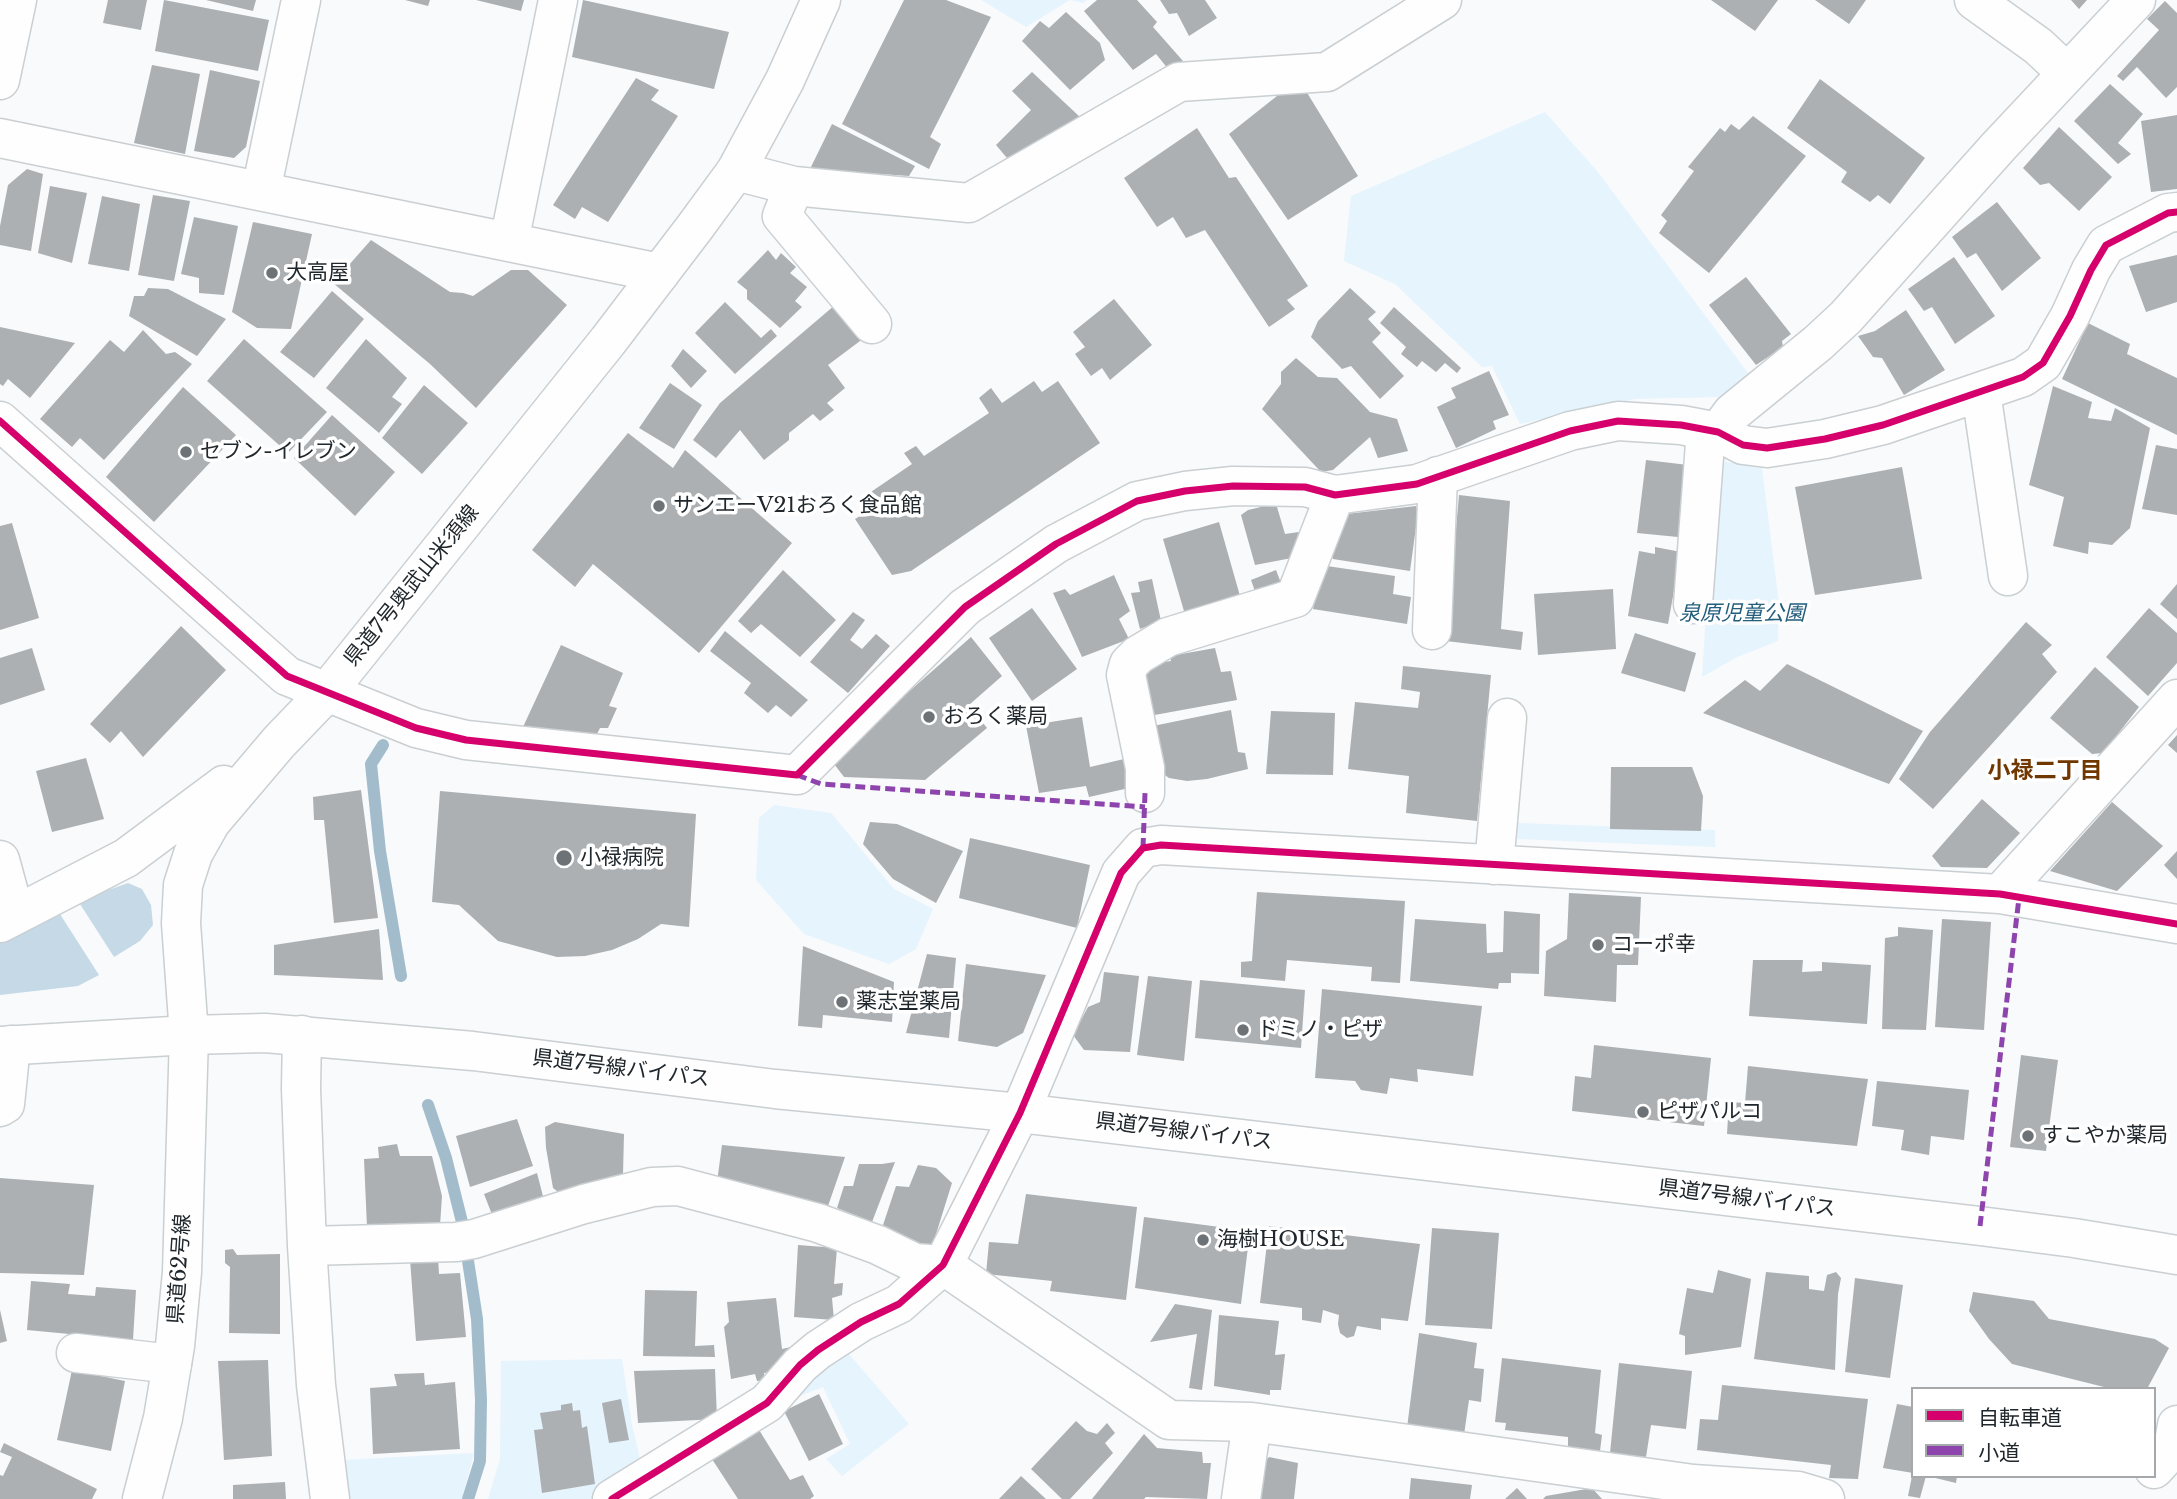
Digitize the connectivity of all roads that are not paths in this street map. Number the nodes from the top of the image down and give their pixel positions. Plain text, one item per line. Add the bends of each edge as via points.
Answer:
1 (17, 0) edge
2 (301, 0) edge
3 (558, 0) edge
4 (821, 0) edge
5 (1442, 0) edge
6 (1974, 0) edge
7 (2136, 0) edge
8 (2067, 73) junction
9 (0, 80) edge
10 (0, 138) edge
11 (736, 171) junction
12 (794, 186) junction
13 (261, 191) junction
14 (2177, 212) edge
15 (509, 242) junction
16 (660, 273) junction
17 (872, 324) dead end
18 (1981, 392) junction
19 (0, 421) edge
20 (1712, 431) junction
21 (1438, 477) junction
22 (1335, 495) junction
23 (2008, 576) dead end
24 (1693, 604) dead end
25 (1432, 630) dead end
26 (326, 693) junction
27 (2177, 699) edge
28 (1507, 718) dead end
29 (279, 742) junction
30 (1145, 793) dead end
31 (0, 860) edge
32 (1494, 865) junction
33 (2000, 894) junction
34 (7, 919) edge
35 (2177, 925) edge
36 (189, 1035) junction
37 (302, 1035) junction
38 (5, 1046) edge
39 (0, 1107) edge
40 (1020, 1113) junction
41 (307, 1246) junction
42 (2177, 1255) edge
43 (943, 1265) junction
44 (76, 1353) dead end
45 (172, 1364) junction
46 (1252, 1422) junction
47 (2177, 1425) edge
48 (2156, 1467) edge
49 (1687, 1492) edge
50 (142, 1499) edge
51 (330, 1499) edge
52 (612, 1499) edge
53 (1241, 1499) edge
54 (1825, 1499) edge

1 - 9 street
2 - 13 street
3 - 15 street
4 - 11 street, 県道7号奥武山米須線
5 - 12 street via 1327,72 1179,82 969,203
6 - 8 street
7 - 8 street
8 - 20 street via 1846,317
10 - 13 street
11 - 12 street
11 - 16 street, 県道7号奥武山米須線
12 - 17 street via 782,216
13 - 15 street
14 - 18 street via 2106,245 2043,363 2023,377
15 - 16 street
16 - 26 street, 県道7号奥武山米須線
18 - 20 street via 1883,425 1767,448 1743,445
18 - 23 street
19 - 26 street via 287,676
20 - 21 street via 1618,421 1570,431
20 - 24 street
21 - 22 street
21 - 25 street
22 - 26 street via 1305,487 1233,486 1137,501 1056,544 965,607 797,775 466,740 416,728
22 - 30 street via 1295,598 1168,637 1129,664 1126,675 1145,768
26 - 29 street, 県道7号奥武山米須線
27 - 33 street
28 - 32 street
29 - 34 street via 126,858
29 - 36 street, 県道7号奥武山米須線 via 211,822 183,885 181,923
31 - 34 street
32 - 33 street
32 - 40 street via 1161,845 1143,848 1121,873
33 - 35 street
36 - 37 street, 県道7号線バイパス
36 - 38 street
36 - 45 street, 県道62号線 via 182,1272
37 - 40 street, 県道7号線バイパス
37 - 41 street
38 - 39 street via 5,1104
40 - 42 street, 県道7号線バイパス via 2013,1230
40 - 43 street
41 - 43 street via 465,1240 652,1186 678,1186 818,1223 915,1264
41 - 51 street via 316,1385
43 - 46 street via 1169,1420
43 - 52 street via 899,1304 818,1350 767,1403
44 - 45 street
45 - 50 street, 県道62号線
46 - 49 street
46 - 53 street
47 - 48 street via 2173,1448
49 - 54 street via 1798,1490

